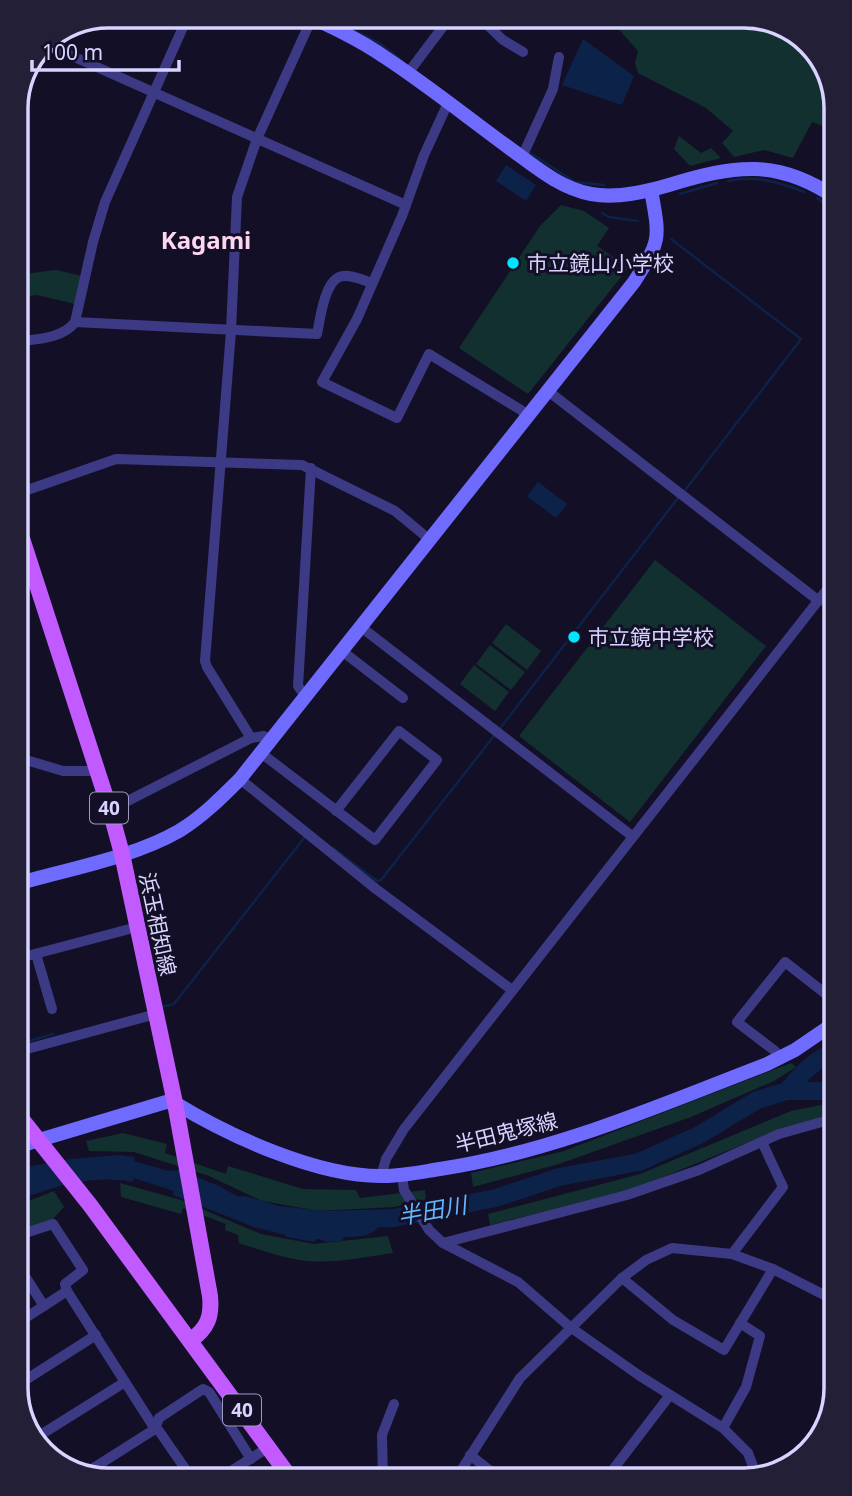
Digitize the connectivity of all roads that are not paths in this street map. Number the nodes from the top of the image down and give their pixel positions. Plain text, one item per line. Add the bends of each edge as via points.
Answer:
1 (182, 28) edge
2 (305, 28) edge
3 (331, 28) edge
4 (442, 28) edge
5 (490, 28) edge
6 (55, 48) edge
7 (523, 52) dead end
8 (559, 57) dead end
9 (408, 74) junction
10 (152, 93) junction
11 (448, 103) junction
12 (257, 139) junction
13 (522, 157) junction
14 (651, 190) junction
15 (824, 190) edge
16 (406, 205) junction
17 (372, 283) junction
18 (75, 323) junction
19 (231, 331) junction
20 (28, 340) edge
21 (548, 391) junction
22 (527, 416) junction
23 (221, 462) junction
24 (310, 468) junction
25 (28, 490) edge
26 (429, 540) junction
27 (28, 557) edge
28 (824, 593) edge
29 (818, 601) junction
30 (361, 627) junction
31 (342, 652) junction
32 (306, 697) junction
33 (402, 698) dead end
34 (251, 738) junction
35 (271, 741) junction
36 (261, 754) junction
37 (28, 761) edge
38 (97, 771) junction
39 (240, 779) junction
40 (110, 810) junction
41 (336, 811) junction
42 (632, 836) junction
43 (122, 854) junction
44 (28, 881) edge
45 (137, 926) junction
46 (36, 954) junction
47 (28, 956) edge
48 (512, 990) junction
49 (824, 993) edge
50 (52, 1009) dead end
51 (156, 1014) junction
52 (824, 1030) edge
53 (28, 1049) edge
54 (779, 1059) junction
55 (175, 1103) junction
56 (824, 1121) edge
57 (28, 1127) edge
58 (762, 1142) junction
59 (42, 1144) junction
60 (28, 1145) edge
61 (402, 1175) junction
62 (381, 1176) junction
63 (28, 1232) edge
64 (443, 1243) junction
65 (732, 1254) junction
66 (773, 1269) junction
67 (622, 1278) junction
68 (28, 1281) edge
69 (68, 1291) junction
70 (824, 1295) edge
71 (44, 1306) junction
72 (28, 1316) edge
73 (740, 1323) junction
74 (570, 1327) junction
75 (96, 1335) junction
76 (191, 1340) junction
77 (28, 1378) edge
78 (125, 1382) junction
79 (670, 1395) junction
80 (394, 1404) dead end
81 (723, 1428) junction
82 (155, 1429) junction
83 (42, 1434) edge
84 (269, 1447) junction
85 (470, 1455) junction
86 (251, 1458) junction
87 (96, 1467) edge
88 (753, 1467) edge
89 (184, 1468) edge
90 (236, 1468) edge
91 (284, 1468) edge
92 (383, 1468) edge
93 (462, 1468) edge
94 (487, 1468) edge
95 (614, 1468) edge

1 - 10 street
2 - 12 street
3 - 9 street
4 - 9 street
5 - 7 street
6 - 10 street
8 - 13 street via 553,89
9 - 11 street
10 - 12 street
10 - 18 street via 105,202
11 - 13 street
11 - 16 street
12 - 16 street
12 - 19 street via 237,197
13 - 14 street via 558,182 591,195
14 - 15 street via 733,170 766,168 793,174
14 - 21 street via 656,247
16 - 17 street
17 - 19 street via 345,276 334,281 317,334
17 - 22 street via 322,383 397,418 429,354
18 - 19 street
18 - 20 street via 55,335
19 - 23 street
21 - 22 street
21 - 29 street
22 - 26 street
23 - 24 street
23 - 25 street via 116,459
23 - 34 street via 205,661
24 - 26 street via 394,511
24 - 32 street via 298,686
26 - 30 street
27 - 38 main road, 浜玉相知線 / 40
28 - 29 street
29 - 42 street
30 - 31 street
30 - 42 street
31 - 32 street
31 - 33 street
32 - 35 street
34 - 35 street via 264,736
34 - 40 street
35 - 36 street
36 - 39 street
36 - 41 street
37 - 38 street via 63,771
38 - 40 main road, 浜玉相知線 / 40
39 - 43 street via 177,832
39 - 48 street via 376,889
40 - 43 main road, 浜玉相知線 / 40
41 - 41 street via 374,840 437,760 399,731
42 - 48 street
43 - 44 street
43 - 45 main road, 浜玉相知線 / 40
45 - 46 street
45 - 51 main road, 浜玉相知線 / 40
46 - 47 street
46 - 50 street
48 - 62 street via 404,1129
49 - 54 street via 785,962 737,1022
51 - 53 street
51 - 55 main road, 浜玉相知線 / 40
52 - 54 street, 半田鬼塚線
54 - 61 street, 半田鬼塚線 via 565,1141 473,1164
55 - 59 street via 166,1102
55 - 62 street, 半田鬼塚線 via 228,1133 318,1166
55 - 76 main road, 浜玉相知線 / 40 via 211,1308 202,1332
56 - 58 street
57 - 59 main road, 40
58 - 64 street via 627,1195
58 - 65 street via 783,1187
59 - 60 street
59 - 76 main road, 40
61 - 62 street, 半田鬼塚線
61 - 64 street via 404,1190 429,1230
63 - 69 street via 53,1224 83,1270 65,1284
64 - 74 street via 518,1282
65 - 66 street
65 - 67 street via 672,1248
66 - 70 street
66 - 73 street
67 - 73 street via 673,1320 724,1350
67 - 74 street
68 - 71 street
69 - 71 street
69 - 75 street
71 - 72 street
73 - 81 street via 761,1336 746,1387
74 - 79 street
74 - 85 street via 520,1378
75 - 77 street
75 - 78 street
76 - 84 main road, 40
78 - 82 street
78 - 83 street
79 - 81 street
79 - 95 street
80 - 92 street via 382,1435
81 - 88 street via 748,1453
82 - 86 street via 159,1418 203,1389
82 - 87 street
82 - 89 street
84 - 86 street
84 - 91 main road, 40
85 - 93 street
85 - 94 street
86 - 90 street

